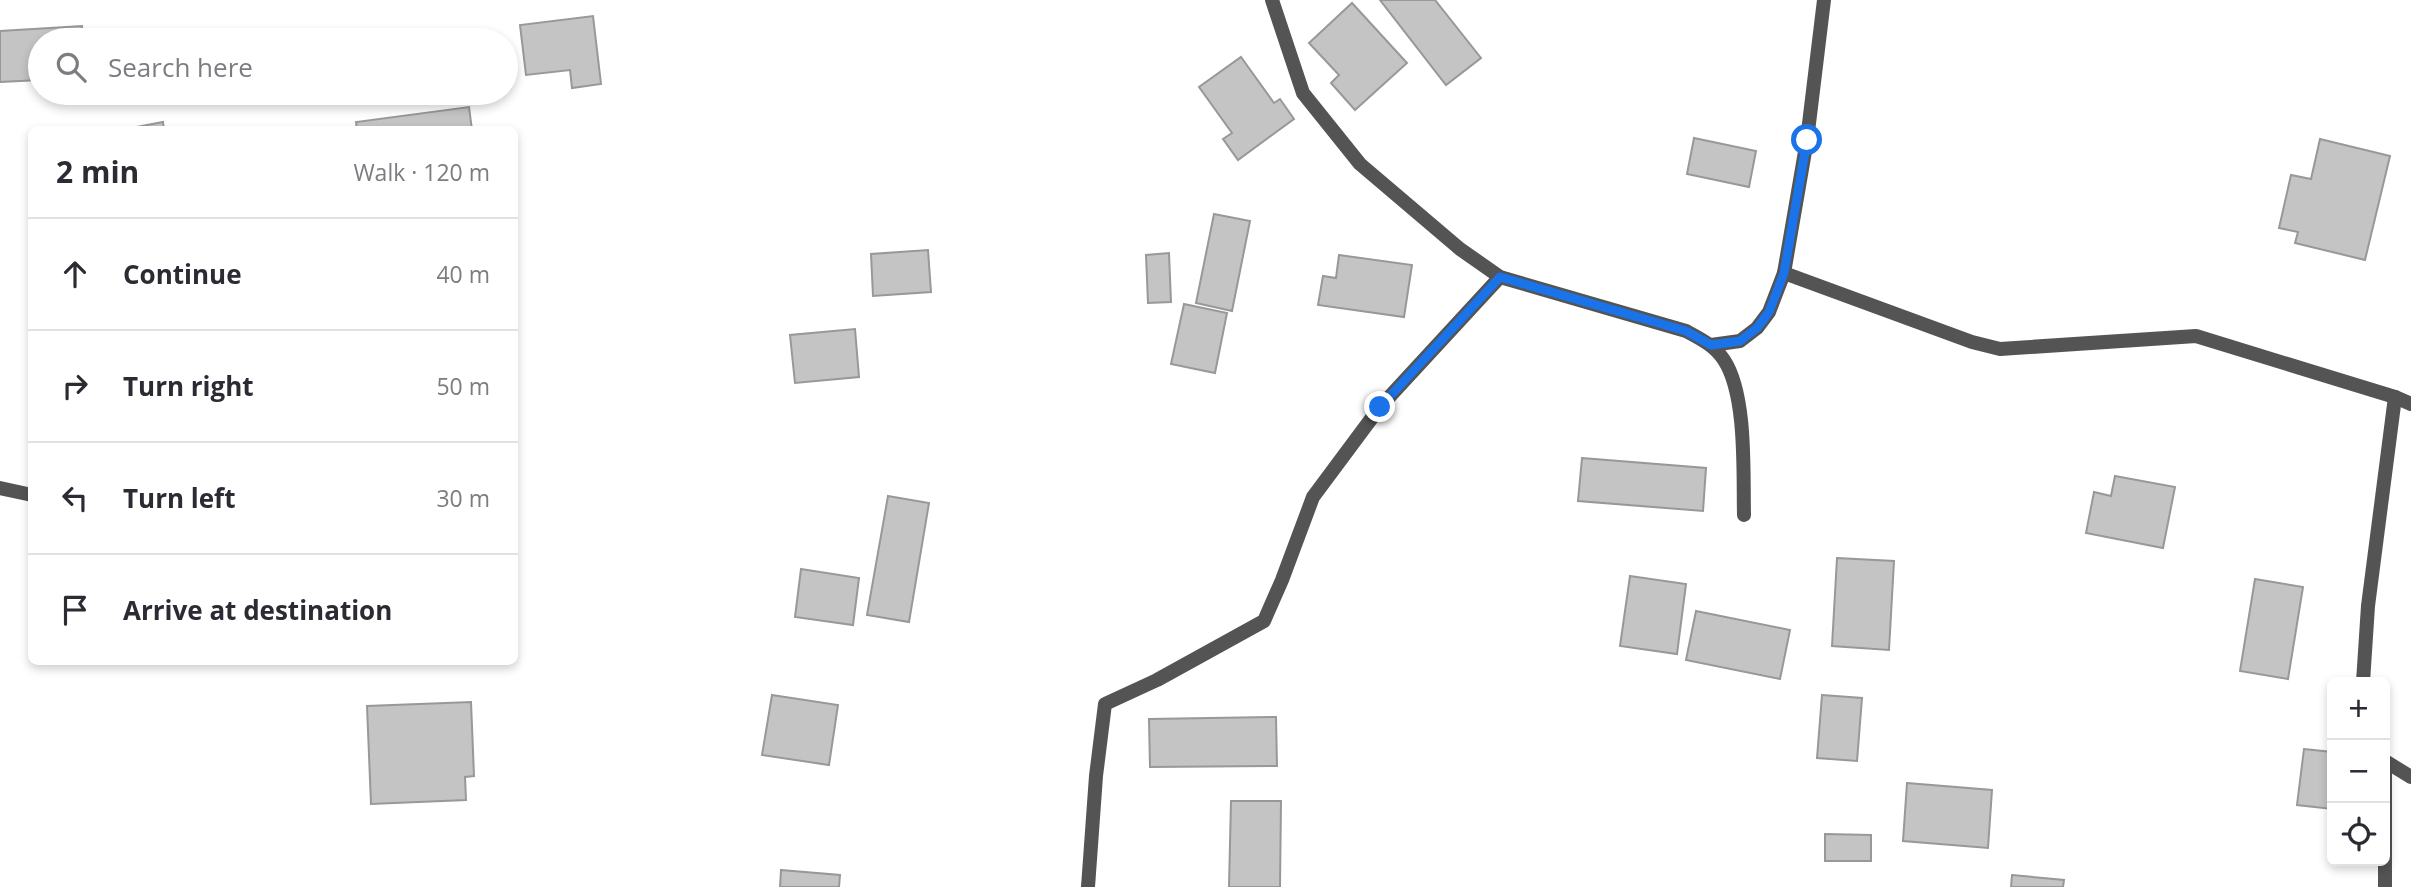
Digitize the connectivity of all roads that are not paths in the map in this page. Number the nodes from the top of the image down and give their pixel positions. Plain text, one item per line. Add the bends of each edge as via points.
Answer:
1 (1272, 0) edge
2 (1824, 0) edge
3 (1784, 273) junction
4 (1500, 277) junction
5 (1711, 345) junction
6 (2395, 397) junction
7 (2411, 404) edge
8 (0, 488) edge
9 (28, 494) edge
10 (1744, 515) dead end
11 (2363, 677) edge
12 (2390, 764) edge
13 (2411, 777) edge
14 (2385, 803) edge
15 (1088, 887) edge
16 (2385, 887) edge

1 - 4 street via 1303,93 1360,164
2 - 3 street
3 - 5 street via 1769,312 1757,328 1740,341
3 - 6 street via 2000,349 2196,336
4 - 5 street via 1686,331
4 - 15 street via 1380,407 1313,497 1264,621 1105,704
5 - 10 street via 1725,362 1740,409
6 - 7 street
6 - 11 street
8 - 9 street
12 - 13 street
14 - 16 street

